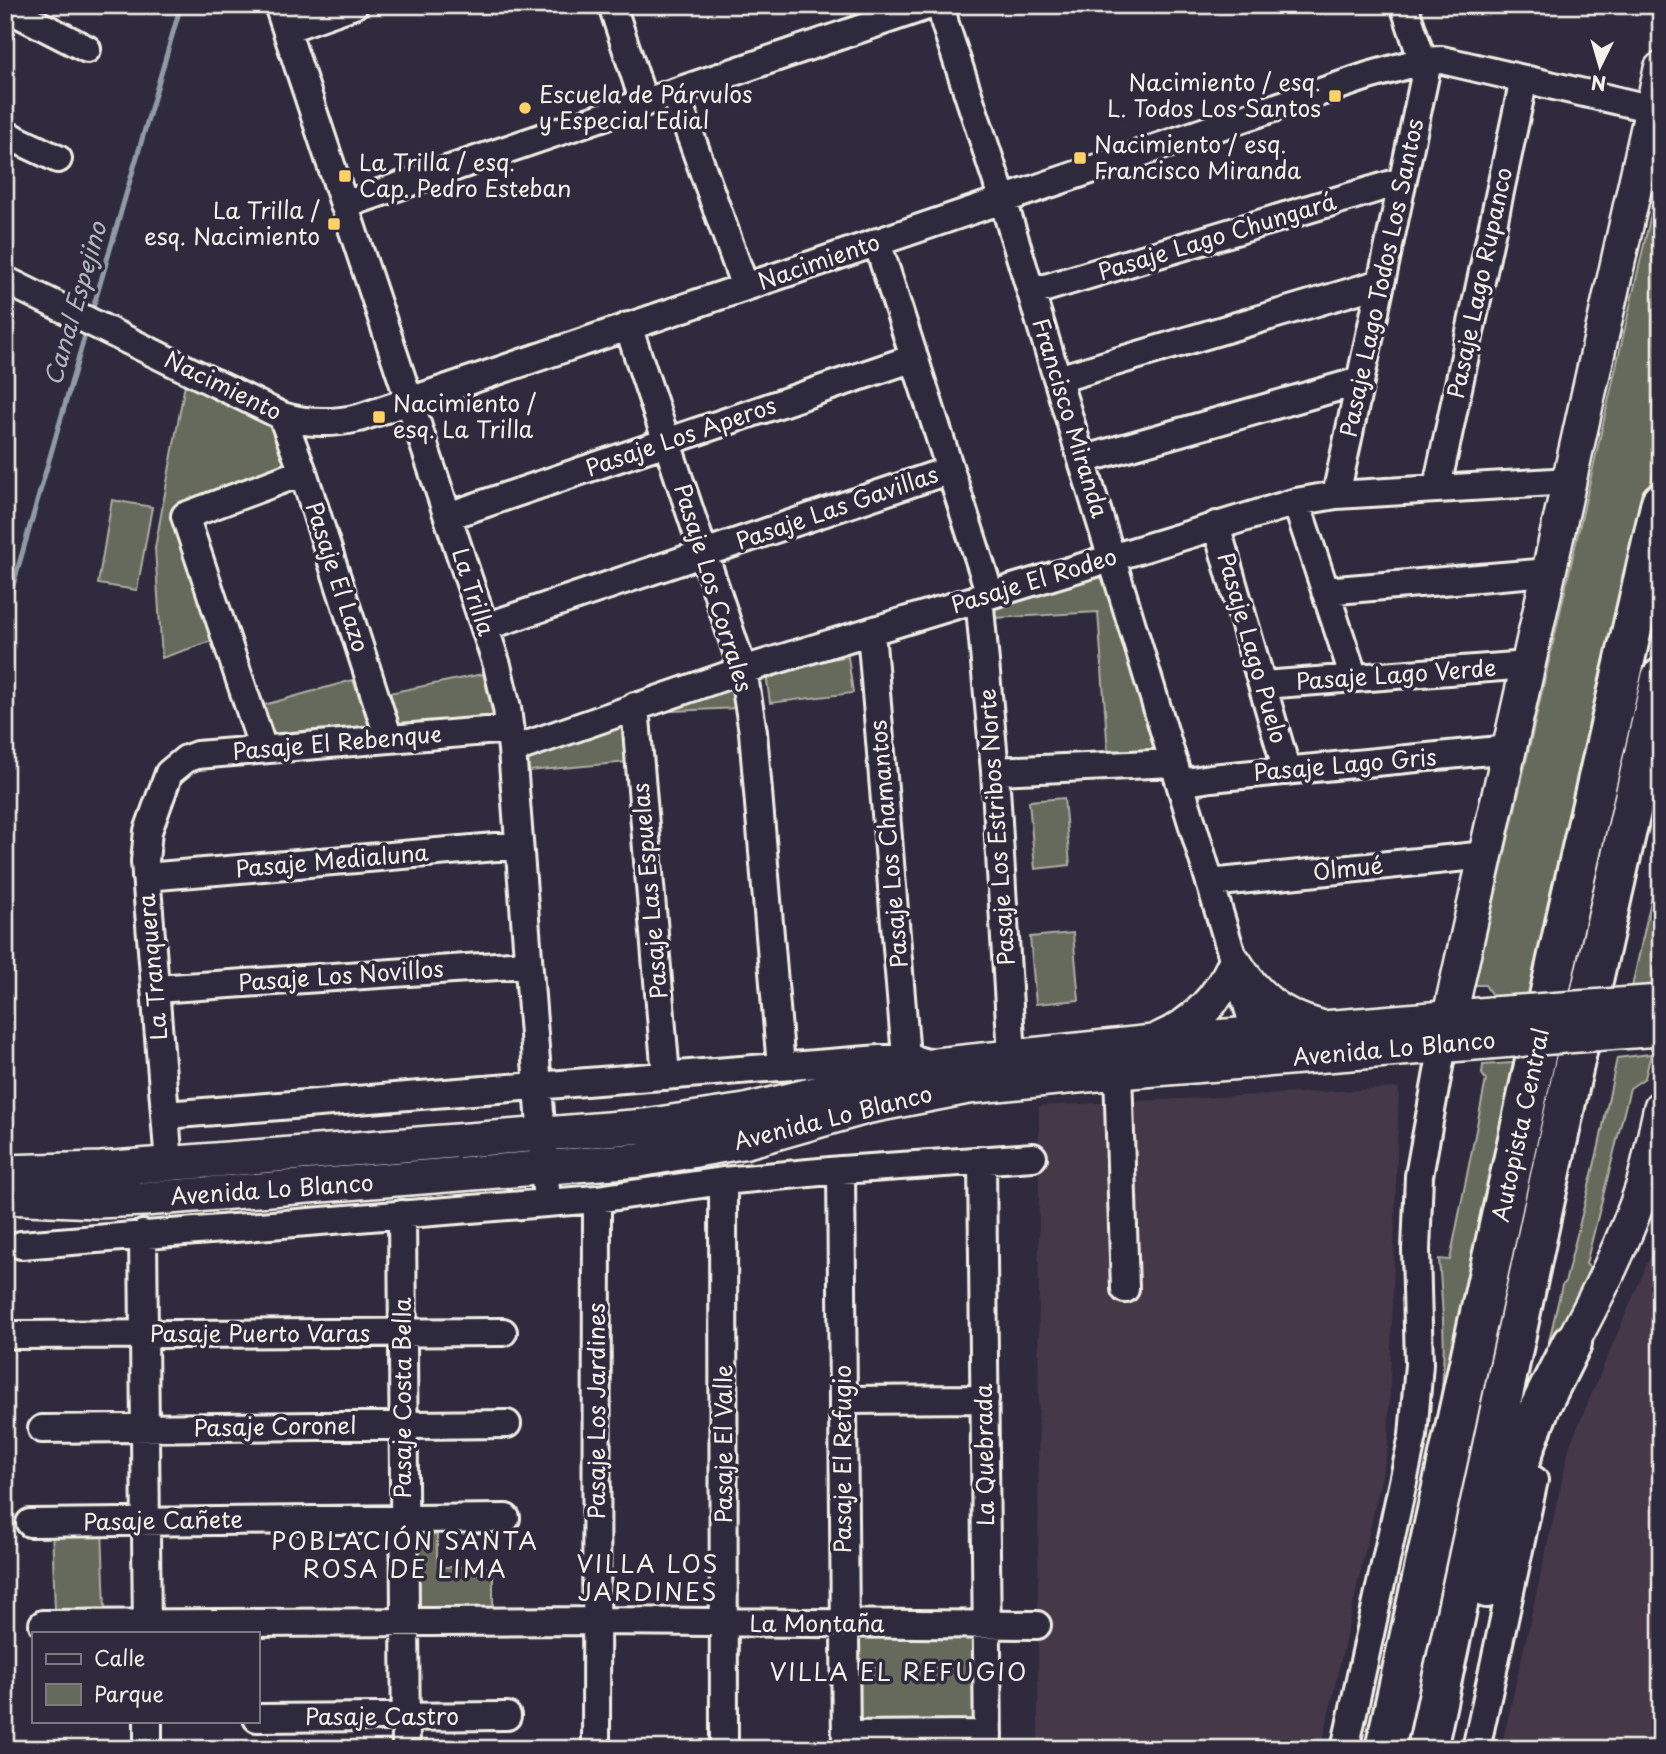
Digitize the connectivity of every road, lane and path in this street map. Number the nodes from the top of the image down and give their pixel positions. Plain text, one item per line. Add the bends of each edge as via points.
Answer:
1 (354, 5) edge
2 (612, 5) edge
3 (930, 5) edge
4 (941, 5) edge
5 (1404, 5) edge
6 (5, 7) edge
7 (282, 17) edge
8 (87, 49) dead end
9 (1422, 61) junction
10 (1661, 69) edge
11 (1524, 79) junction
12 (675, 93) junction
13 (644, 103) junction
14 (1653, 109) junction
15 (5, 134) edge
16 (58, 159) dead end
17 (1402, 181) junction
18 (1003, 200) junction
19 (344, 205) junction
20 (877, 242) junction
21 (5, 280) edge
22 (1381, 283) junction
23 (745, 287) junction
24 (1031, 292) junction
25 (628, 326) junction
26 (914, 358) junction
27 (1058, 379) junction
28 (1360, 381) junction
29 (408, 400) junction
30 (282, 416) junction
31 (667, 442) junction
32 (1082, 460) junction
33 (950, 470) junction
34 (303, 472) junction
35 (1570, 481) junction
36 (1437, 487) junction
37 (1336, 495) junction
38 (1296, 502) junction
39 (1661, 502) edge
40 (448, 516) junction
41 (1216, 525) junction
42 (704, 553) junction
43 (1112, 558) junction
44 (1549, 572) junction
45 (1325, 591) junction
46 (985, 596) junction
47 (485, 627) junction
48 (871, 631) junction
49 (1528, 665) junction
50 (743, 670) junction
51 (1354, 678) junction
52 (1661, 678) edge
53 (1262, 685) junction
54 (635, 706) junction
55 (389, 739) junction
56 (511, 739) junction
57 (263, 749) junction
58 (1510, 749) junction
59 (995, 771) junction
60 (1287, 771) junction
61 (169, 773) joint
62 (1177, 773) junction
63 (519, 845) junction
64 (1486, 855) junction
65 (146, 877) junction
66 (1210, 883) junction
67 (1235, 963) junction
68 (527, 964) junction
69 (155, 989) junction
70 (1660, 1020) edge
71 (1323, 1028) junction
72 (1446, 1031) junction
73 (1256, 1034) junction
74 (1153, 1042) junction
75 (1012, 1056) junction
76 (1280, 1059) junction
77 (921, 1061) junction
78 (780, 1067) junction
79 (1118, 1072) junction
80 (666, 1076) junction
81 (537, 1086) junction
82 (1661, 1107) edge
83 (165, 1115) junction
84 (540, 1134) junction
85 (1033, 1157) dead end
86 (982, 1160) junction
87 (169, 1164) junction
88 (544, 1168) junction
89 (841, 1170) junction
90 (5, 1172) edge
91 (723, 1181) junction
92 (5, 1197) edge
93 (597, 1199) junction
94 (547, 1203) junction
95 (402, 1214) junction
96 (143, 1234) junction
97 (21, 1245) dead end
98 (1125, 1289) dead end
99 (503, 1332) dead end
100 (402, 1333) junction
101 (16, 1335) dead end
102 (144, 1335) junction
103 (1572, 1343) junction
104 (985, 1399) junction
105 (843, 1400) junction
106 (507, 1424) dead end
107 (403, 1425) junction
108 (145, 1428) junction
109 (42, 1429) dead end
110 (506, 1518) dead end
111 (404, 1519) junction
112 (146, 1521) junction
113 (30, 1523) dead end
114 (405, 1621) junction
115 (596, 1621) junction
116 (724, 1623) junction
117 (43, 1624) dead end
118 (845, 1624) junction
119 (987, 1625) junction
120 (1037, 1625) dead end
121 (147, 1628) edge
122 (508, 1716) dead end
123 (259, 1717) edge
124 (405, 1717) junction
125 (148, 1722) edge
126 (988, 1741) edge
127 (846, 1742) edge
128 (148, 1749) edge
129 (406, 1749) edge
130 (596, 1749) edge
131 (724, 1749) edge
132 (1345, 1749) edge
133 (1385, 1749) edge
134 (1427, 1749) edge
135 (1445, 1749) edge
136 (1476, 1749) edge

1 - 7 street
2 - 13 street
3 - 12 street
4 - 18 street, Francisco Miranda
5 - 9 street, Pasaje Lago Todos Los Santos
6 - 8 street
7 - 19 street, La Trilla
9 - 11 street, Nacimiento
9 - 17 street, Pasaje Lago Todos Los Santos via 1426,71
9 - 18 street, Nacimiento
10 - 14 main road
11 - 14 street, Nacimiento
11 - 36 street, Pasaje Lago Rupanco
12 - 13 street
12 - 23 street
13 - 19 street
14 - 35 main road
15 - 16 street
17 - 22 street, Pasaje Lago Todos Los Santos
17 - 24 street, Pasaje Lago Chungará
18 - 20 street, Nacimiento
18 - 24 street, Francisco Miranda
19 - 29 street, La Trilla
20 - 23 street, Nacimiento
20 - 26 street, Pasaje Los Estribos Norte
21 - 30 street, Nacimiento
22 - 27 street
22 - 28 street, Pasaje Lago Todos Los Santos
23 - 25 street, Nacimiento
24 - 27 street, Francisco Miranda
25 - 29 street, Nacimiento
25 - 31 street, Pasaje Los Corrales
26 - 31 street, Pasaje Los Aperos
26 - 33 street, Pasaje Los Estribos Norte
27 - 32 street, Francisco Miranda
28 - 32 street
28 - 37 street, Pasaje Lago Todos Los Santos
29 - 30 street, Nacimiento via 332,423
29 - 40 street, La Trilla
30 - 34 street, Pasaje El Lazo
31 - 40 street, Pasaje Los Aperos
31 - 42 street, Pasaje Los Corrales
32 - 43 street, Francisco Miranda
33 - 42 street, Pasaje Las Gavillas
33 - 46 street, Pasaje Los Estribos Norte
34 - 55 street, Pasaje El Lazo
34 - 57 street via 186,516
35 - 36 street, Pasaje El Rodeo
35 - 44 main road
36 - 37 street, Pasaje El Rodeo
37 - 38 street, Pasaje El Rodeo
38 - 41 street, Pasaje El Rodeo
38 - 45 street
39 - 133 highway, Autopista Central
40 - 47 street, La Trilla
41 - 43 street, Pasaje El Rodeo
41 - 53 street, Pasaje Lago Puelo
42 - 47 street, Pasaje Las Gavillas
42 - 50 street, Pasaje Los Corrales
43 - 46 street, Pasaje El Rodeo
43 - 62 street, Francisco Miranda
44 - 45 street
44 - 49 main road
45 - 51 street
46 - 48 street, Pasaje El Rodeo
46 - 59 street, Pasaje Los Estribos Norte
47 - 56 street, La Trilla
48 - 50 street, Pasaje El Rodeo
48 - 77 street, Pasaje Los Chamantos
49 - 51 street, Pasaje Lago Verde
49 - 58 main road
50 - 54 street, Pasaje El Rodeo
50 - 78 street, Pasaje Los Corrales via 753,732
51 - 53 street, Pasaje Lago Verde
52 - 134 highway, Autopista Central
53 - 60 street, Pasaje Lago Puelo
54 - 56 street, Pasaje El Rodeo
54 - 80 street, Pasaje Las Espuelas
55 - 56 street, Pasaje El Rebenque
55 - 57 street, Pasaje El Rebenque
56 - 63 street, La Trilla
57 - 61 street, Pasaje El Rebenque via 197,754
58 - 60 street, Pasaje Lago Gris
58 - 64 main road
59 - 62 street, Pasaje Lago Gris
59 - 75 street, Pasaje Los Estribos Norte
60 - 62 street, Pasaje Lago Gris via 1211,778
61 - 65 street, La Tranquera via 148,831
62 - 66 street, Francisco Miranda
63 - 65 street, Pasaje Medialuna
63 - 68 street, La Trilla
64 - 66 street, Olmué
64 - 72 main road
65 - 69 street, La Tranquera
66 - 67 street, Francisco Miranda
67 - 71 main road via 1251,988 1273,1007
67 - 73 street, Francisco Miranda
67 - 74 main road via 1198,1015
68 - 69 street, Pasaje Los Novillos
68 - 81 street, La Trilla
69 - 83 street, La Tranquera
70 - 72 main road, Avenida Lo Blanco, bridge
71 - 72 main road, Avenida Lo Blanco
71 - 73 main road, Avenida Lo Blanco
72 - 76 main road, Avenida Lo Blanco
72 - 132 street via 1419,1177 1419,1364 1413,1436
73 - 74 main road, Avenida Lo Blanco
73 - 76 main road
74 - 75 main road, Avenida Lo Blanco
75 - 77 main road, Avenida Lo Blanco
76 - 79 main road, Avenida Lo Blanco
77 - 78 street, Avenida Lo Blanco
77 - 84 main road, Avenida Lo Blanco via 889,1075 713,1117
78 - 80 street, Avenida Lo Blanco
79 - 88 main road, Avenida Lo Blanco via 932,1092 707,1150
79 - 98 street
80 - 81 street, Avenida Lo Blanco
81 - 83 street, Avenida Lo Blanco
81 - 84 street, La Trilla
82 - 103 main road via 1643,1184 1625,1235
83 - 87 street, La Tranquera
84 - 87 main road, Avenida Lo Blanco
84 - 88 street, La Trilla
85 - 86 street, Avenida Lo Blanco
86 - 89 street, Avenida Lo Blanco
86 - 104 street, La Quebrada
87 - 90 main road, Avenida Lo Blanco
88 - 92 main road, Avenida Lo Blanco via 144,1199
88 - 94 street, La Trilla
89 - 91 street, Avenida Lo Blanco
89 - 105 street, Pasaje El Refugio
91 - 93 street, Avenida Lo Blanco
91 - 116 street, Pasaje El Valle
93 - 94 street, Avenida Lo Blanco
93 - 115 street, Pasaje Los Jardines
94 - 95 street, Avenida Lo Blanco
95 - 96 street, Avenida Lo Blanco
95 - 100 street, Pasaje Costa Bella
96 - 97 street, Avenida Lo Blanco
96 - 102 street
99 - 100 street, Pasaje Puerto Varas
100 - 102 street, Pasaje Puerto Varas
100 - 107 street, Pasaje Costa Bella
101 - 102 street, Pasaje Puerto Varas
102 - 108 street
103 - 135 highway via 1519,1463
103 - 136 street via 1538,1459
104 - 105 street
104 - 119 street, La Quebrada
105 - 118 street, Pasaje El Refugio
106 - 107 street, Pasaje Coronel
107 - 108 street, Pasaje Coronel
107 - 111 street, Pasaje Costa Bella
108 - 109 street, Pasaje Coronel
108 - 112 street
110 - 111 street, Pasaje Cañete
111 - 112 street, Pasaje Cañete
111 - 114 street, Pasaje Costa Bella
112 - 113 street, Pasaje Cañete
112 - 121 street
114 - 115 street, La Montaña
114 - 121 street, La Montaña
114 - 124 street, Pasaje Costa Bella
115 - 116 street, La Montaña
115 - 130 street, Pasaje Los Jardines
116 - 118 street, La Montaña
116 - 131 street, Pasaje El Valle
117 - 121 street, La Montaña
118 - 119 street, La Montaña
118 - 127 street, Pasaje El Refugio
119 - 120 street, La Montaña
119 - 126 street, La Quebrada
122 - 124 street, Pasaje Castro
123 - 124 street, Pasaje Castro
124 - 129 street, Pasaje Costa Bella
125 - 128 street
126 - 127 street

